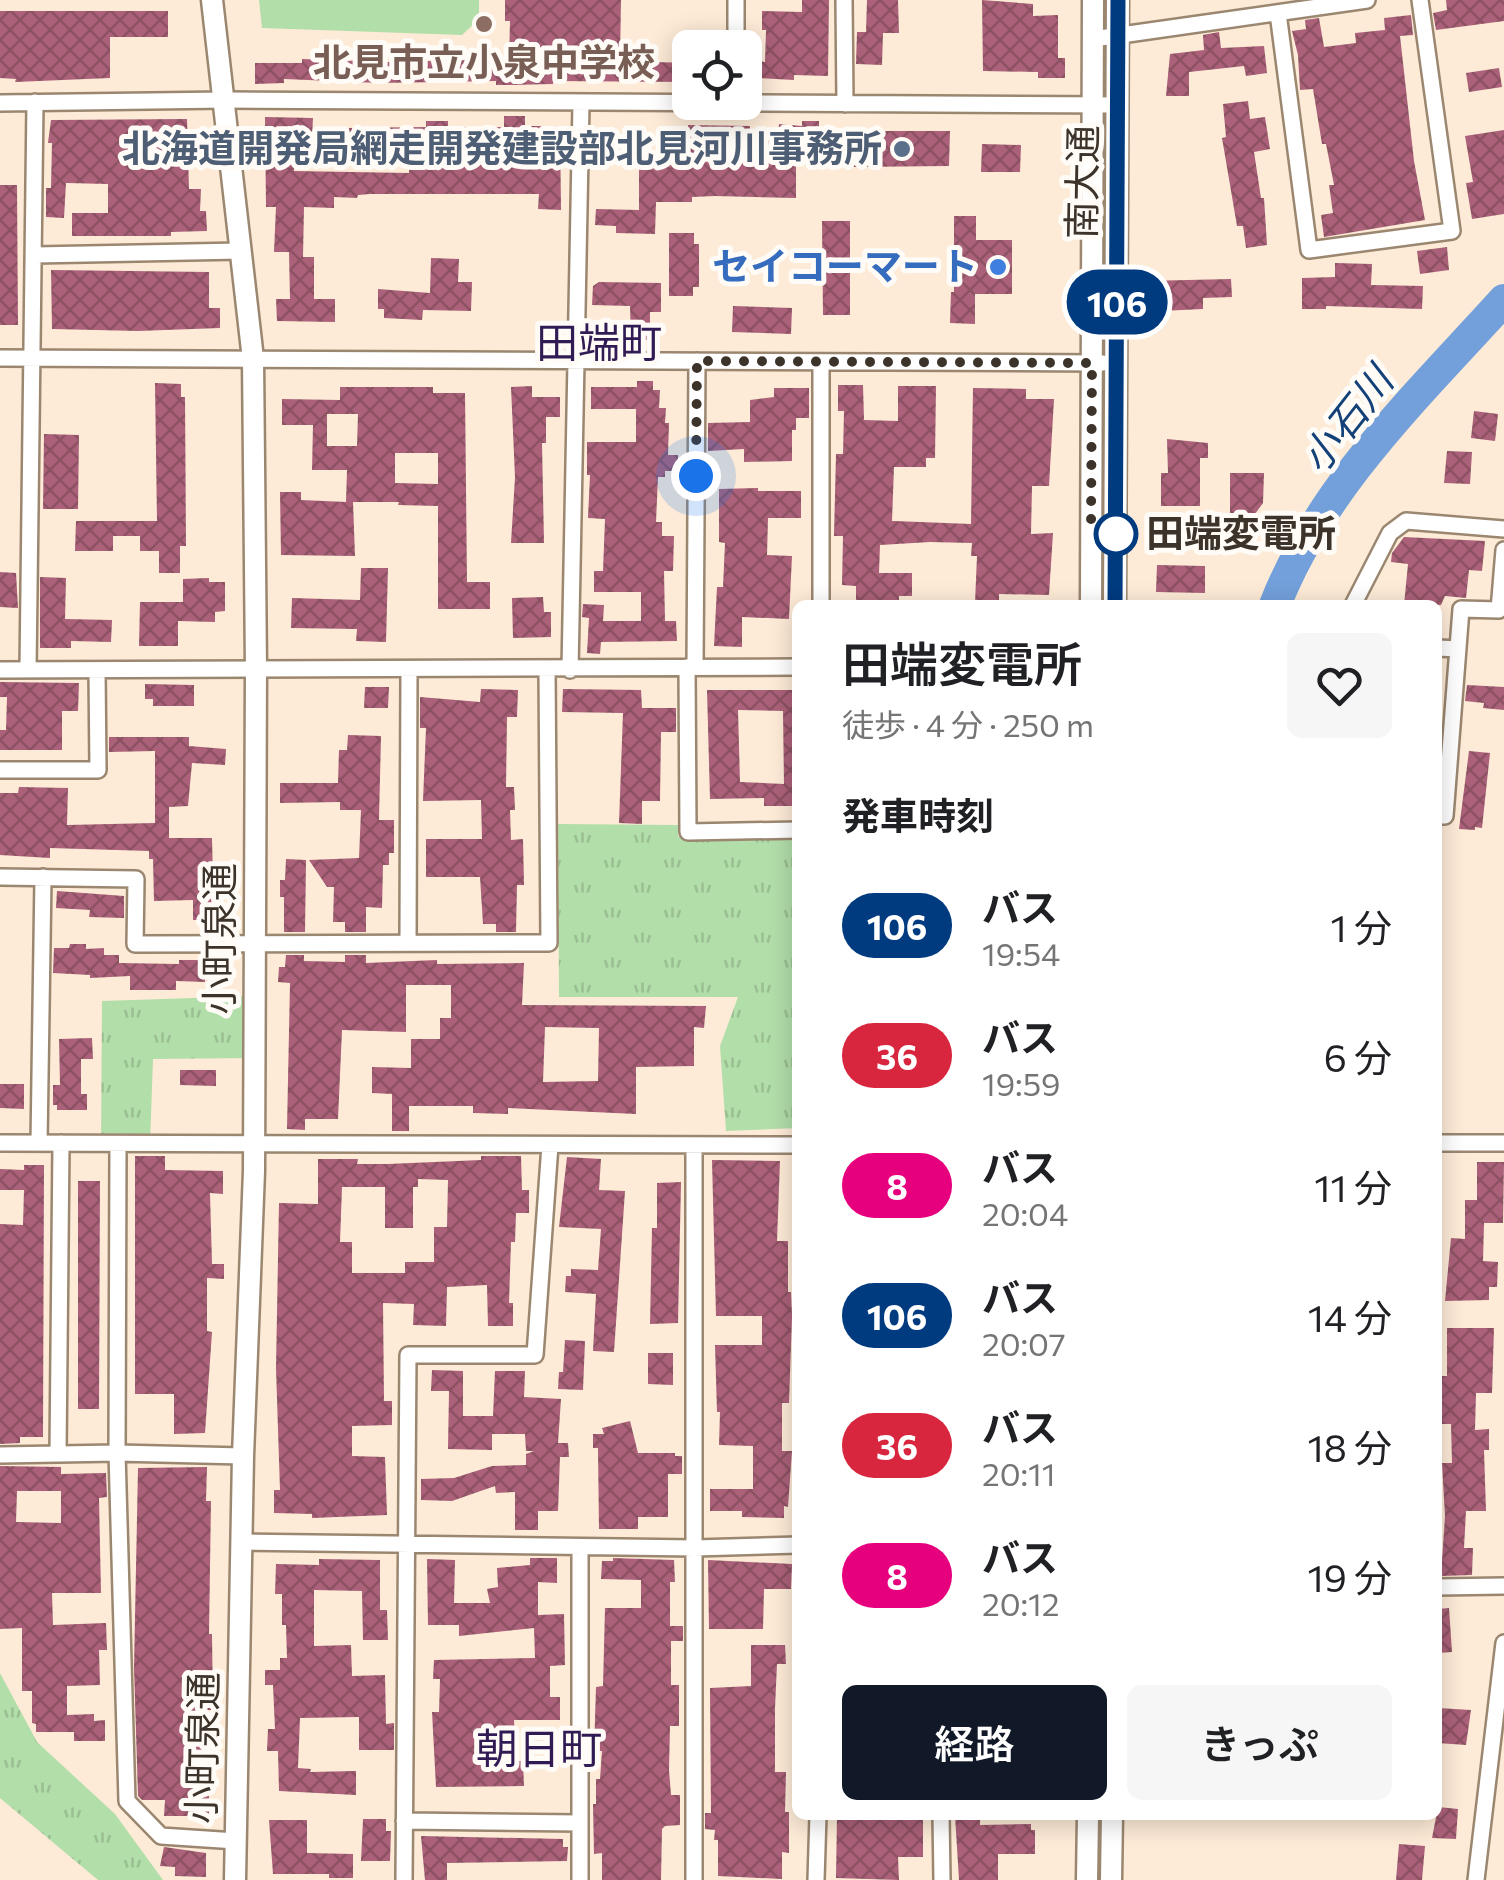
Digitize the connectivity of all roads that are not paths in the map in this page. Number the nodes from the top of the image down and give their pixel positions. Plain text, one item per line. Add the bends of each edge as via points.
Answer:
1 (212, 0) edge
2 (736, 0) edge
3 (844, 0) edge
4 (1093, 0) edge
5 (1118, 0) edge
6 (1252, 0) edge
7 (1366, 0) edge
8 (1420, 0) edge
9 (1349, 1) edge
10 (1278, 13) junction
11 (1253, 17) junction
12 (736, 30) edge
13 (1118, 35) junction
14 (1093, 38) junction
15 (226, 100) junction
16 (35, 102) junction
17 (0, 103) edge
18 (672, 103) edge
19 (762, 103) edge
20 (581, 104) junction
21 (845, 104) junction
22 (1092, 105) junction
23 (1118, 105) junction
24 (241, 251) junction
25 (36, 255) junction
26 (0, 358) edge
27 (34, 358) junction
28 (253, 359) junction
29 (577, 360) junction
30 (697, 361) junction
31 (1092, 363) junction
32 (1117, 363) junction
33 (820, 364) junction
34 (1504, 528) edge
35 (1504, 550) edge
36 (821, 600) edge
37 (1090, 600) edge
38 (1115, 600) edge
39 (1356, 600) edge
40 (1442, 648) edge
41 (1458, 649) junction
42 (691, 667) junction
43 (792, 667) edge
44 (256, 669) junction
45 (0, 670) edge
46 (28, 670) junction
47 (97, 670) junction
48 (409, 670) junction
49 (547, 670) junction
50 (570, 670) junction
51 (0, 770) edge
52 (1442, 816) edge
53 (792, 830) edge
54 (0, 877) edge
55 (43, 877) junction
56 (408, 943) junction
57 (254, 945) junction
58 (0, 1143) edge
59 (39, 1143) junction
60 (1442, 1143) edge
61 (1504, 1143) edge
62 (61, 1144) junction
63 (118, 1144) junction
64 (550, 1145) junction
65 (792, 1145) edge
66 (254, 1146) junction
67 (694, 1146) junction
68 (117, 1453) junction
69 (58, 1454) junction
70 (0, 1455) edge
71 (243, 1456) junction
72 (243, 1542) junction
73 (406, 1545) junction
74 (792, 1545) edge
75 (580, 1547) junction
76 (695, 1548) junction
77 (1504, 1586) edge
78 (1442, 1587) edge
79 (1504, 1643) edge
80 (818, 1820) edge
81 (942, 1820) edge
82 (1088, 1820) edge
83 (1112, 1820) edge
84 (404, 1821) junction
85 (580, 1823) junction
86 (236, 1841) junction
87 (235, 1880) edge
88 (404, 1880) edge
89 (580, 1880) edge
90 (694, 1880) edge
91 (816, 1880) edge
92 (942, 1880) edge
93 (1087, 1880) edge
94 (1112, 1880) edge
95 (1476, 1880) edge

1 - 15 street, 小町泉通
2 - 12 street
3 - 21 street
4 - 14 street, 南大通
5 - 13 street, 南大通
6 - 11 street
7 - 9 street
8 - 10 street via 1452,231 1309,250
9 - 10 street
10 - 11 street
11 - 13 street
13 - 14 street
13 - 23 street, 南大通
14 - 22 street, 南大通
15 - 16 street
15 - 20 street
15 - 24 street, 小町泉通
16 - 17 street
16 - 25 street
18 - 20 street
19 - 21 street
20 - 29 street
21 - 22 street
22 - 23 street
22 - 31 street, 南大通
23 - 32 street, 南大通
24 - 25 street
24 - 28 street, 小町泉通
25 - 27 street
26 - 27 street
27 - 28 street
27 - 46 street
28 - 29 street
28 - 44 street, 小町泉通
29 - 30 street
29 - 50 street
30 - 33 street
30 - 42 street
31 - 32 street
31 - 33 street
31 - 37 street, 南大通
32 - 38 street, 南大通
33 - 36 street
34 - 39 street via 1406,521 1390,533
35 - 41 street via 1499,610 1461,610
40 - 41 street
41 - 52 street
42 - 43 street
42 - 50 street
42 - 53 street via 688,832
44 - 47 street
44 - 48 street
44 - 57 street, 小町泉通
45 - 46 street
46 - 47 street
47 - 51 street via 98,770
48 - 49 street
48 - 56 street
49 - 50 street
49 - 56 street via 548,943
54 - 55 street
55 - 57 street via 136,878 135,944
55 - 59 street
56 - 57 street
57 - 66 street, 小町泉通
58 - 59 street
59 - 62 street
60 - 61 street
62 - 63 street
62 - 69 street
63 - 66 street
63 - 68 street
64 - 66 street
64 - 67 street
64 - 73 street via 535,1355 408,1356
65 - 67 street
66 - 71 street, 小町泉通
67 - 76 street
68 - 69 street
68 - 71 street
68 - 86 street via 126,1802 162,1836
69 - 70 street
71 - 72 street, 小町泉通
72 - 73 street
72 - 86 street, 小町泉通
73 - 75 street
73 - 84 street
74 - 76 street
75 - 76 street
75 - 85 street
76 - 90 street
77 - 78 street
79 - 95 street
80 - 91 street
81 - 92 street
82 - 93 street
83 - 94 street
84 - 85 street
84 - 88 street
85 - 89 street
86 - 87 street, 小町泉通

